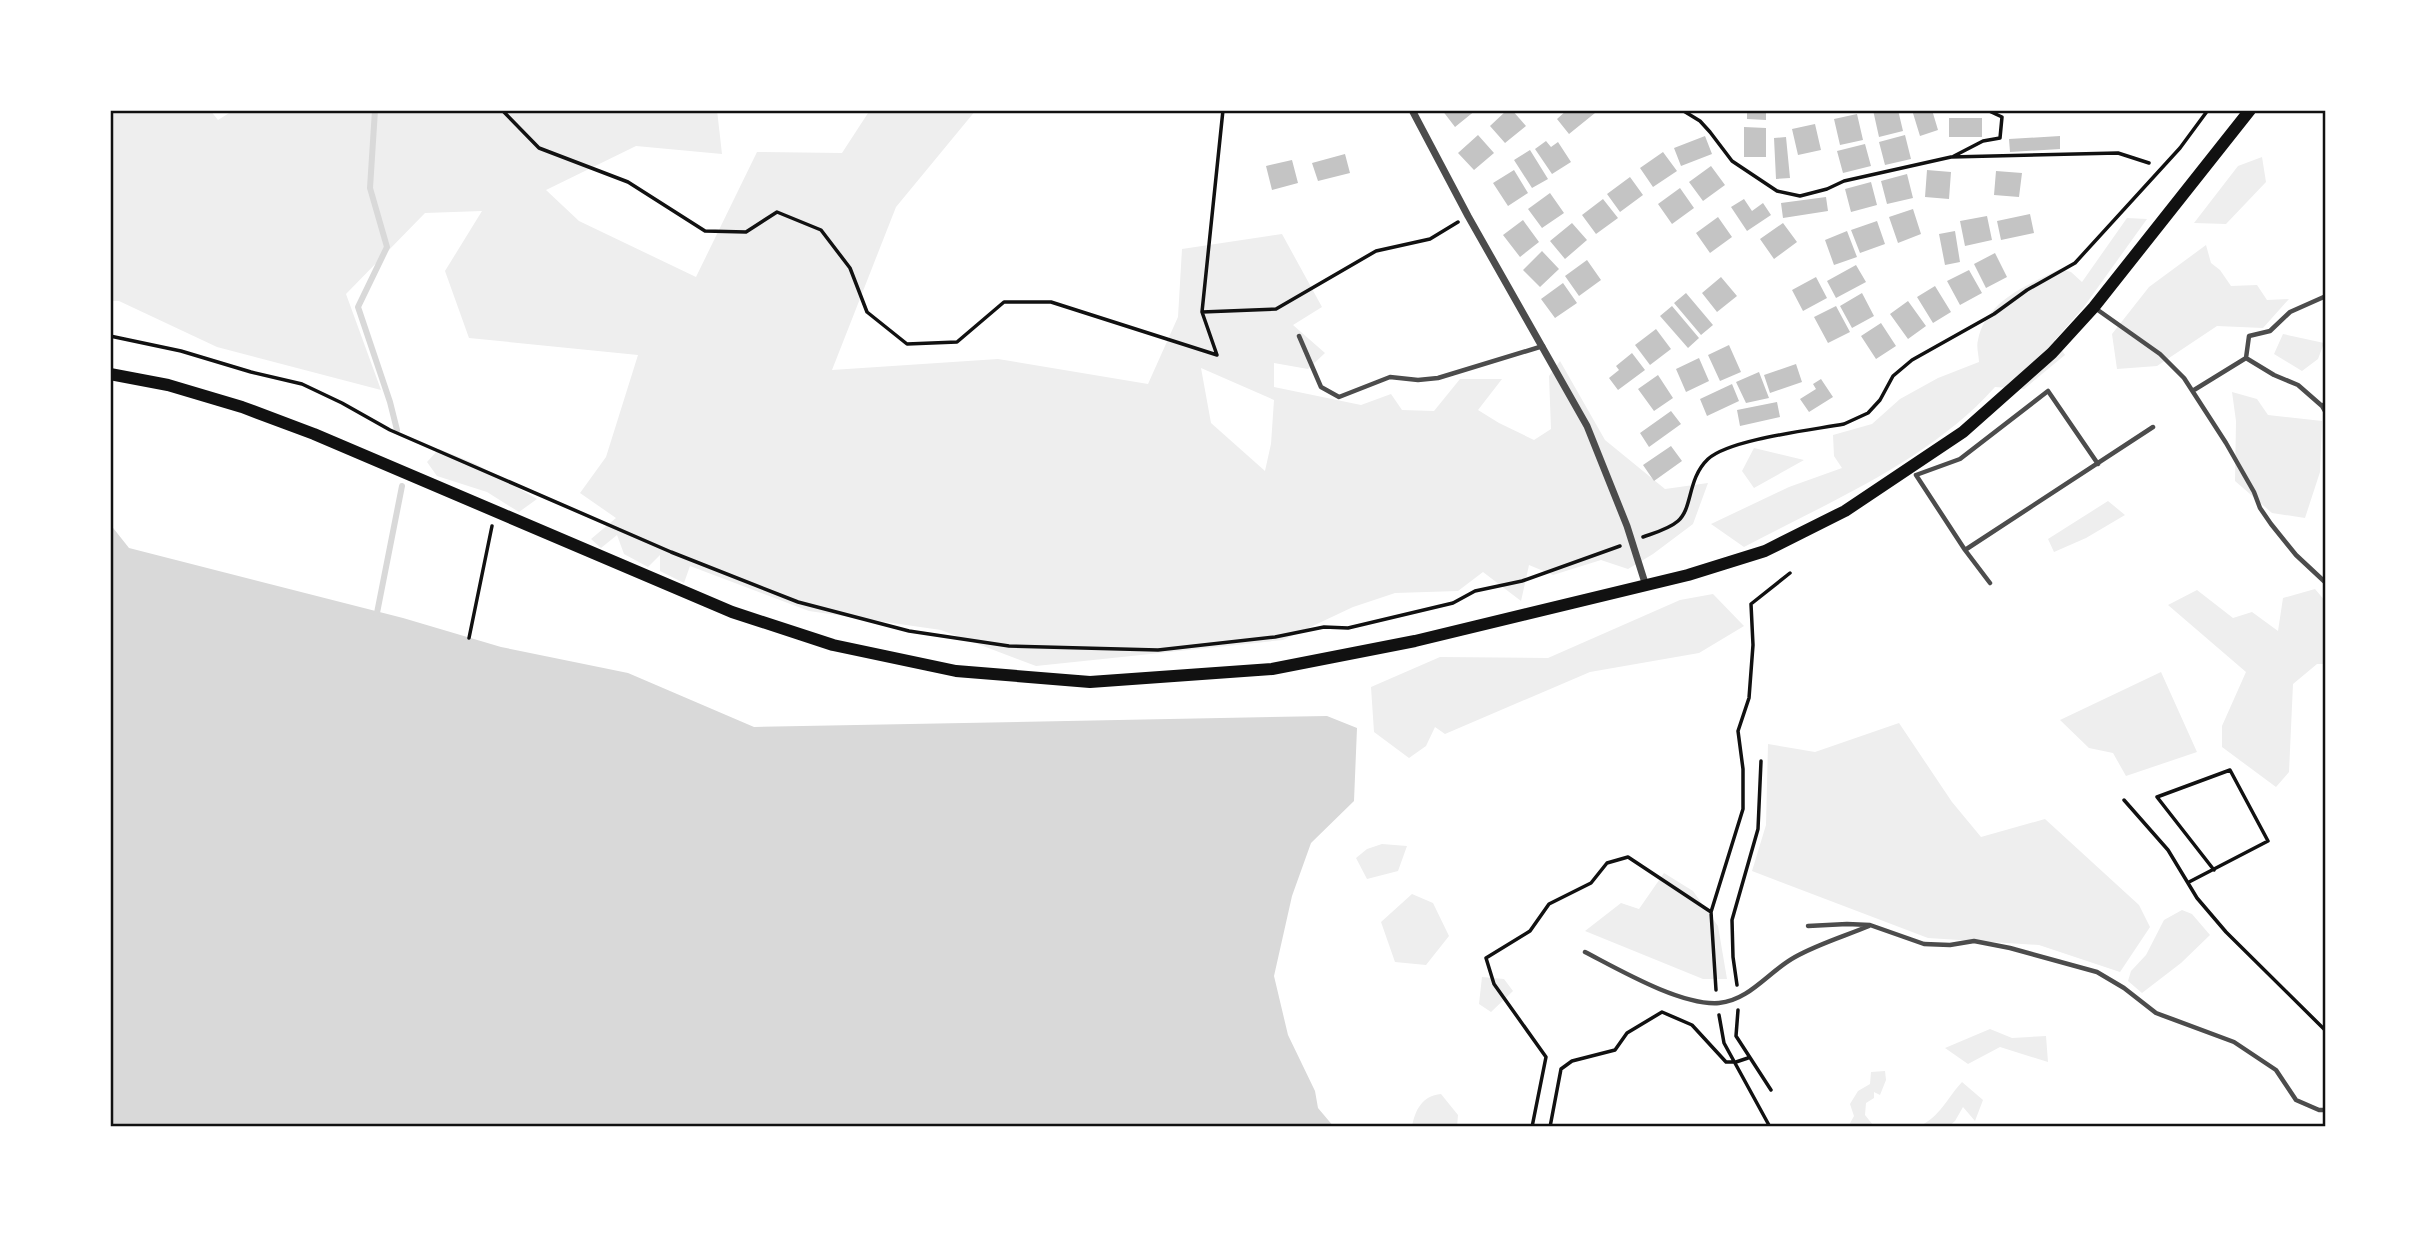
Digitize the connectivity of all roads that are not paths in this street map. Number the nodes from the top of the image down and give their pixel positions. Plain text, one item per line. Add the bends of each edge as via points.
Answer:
1 (1412, 110) edge
2 (2250, 110) edge
3 (2326, 296) edge
4 (2094, 307) junction
5 (1299, 336) dead end
6 (1543, 346) junction
7 (2245, 358) junction
8 (110, 374) edge
9 (2194, 390) junction
10 (2324, 405) edge
11 (2326, 412) edge
12 (2153, 427) dead end
13 (2098, 464) junction
14 (1914, 472) junction
15 (1965, 550) junction
16 (1990, 583) dead end
17 (2326, 583) edge
18 (1646, 586) junction
19 (1808, 926) dead end
20 (1870, 926) junction
21 (1585, 952) dead end
22 (2326, 1110) edge

1 - 6 street
2 - 4 main road
3 - 7 lane via 2290,312 2270,331 2249,336
4 - 9 lane via 2160,354
4 - 14 main road via 2052,353
5 - 6 lane via 1321,387 1339,397 1390,377 1438,378
6 - 18 street via 1587,426
7 - 9 lane
7 - 10 lane via 2298,385
8 - 18 main road via 242,407 362,453 732,612 832,645 956,671 1090,682 1272,669 1416,641
9 - 17 lane via 2265,516 2288,547
10 - 11 lane
12 - 13 lane
13 - 14 lane via 2048,391 1961,459
13 - 15 lane
14 - 15 lane
14 - 18 main road via 1765,551
15 - 16 lane
19 - 20 lane
20 - 21 lane via 1795,957 1739,998 1717,1003 1646,984
20 - 22 lane via 1924,944 1974,941 2097,972 2156,1013 2234,1042 2276,1070 2296,1101

